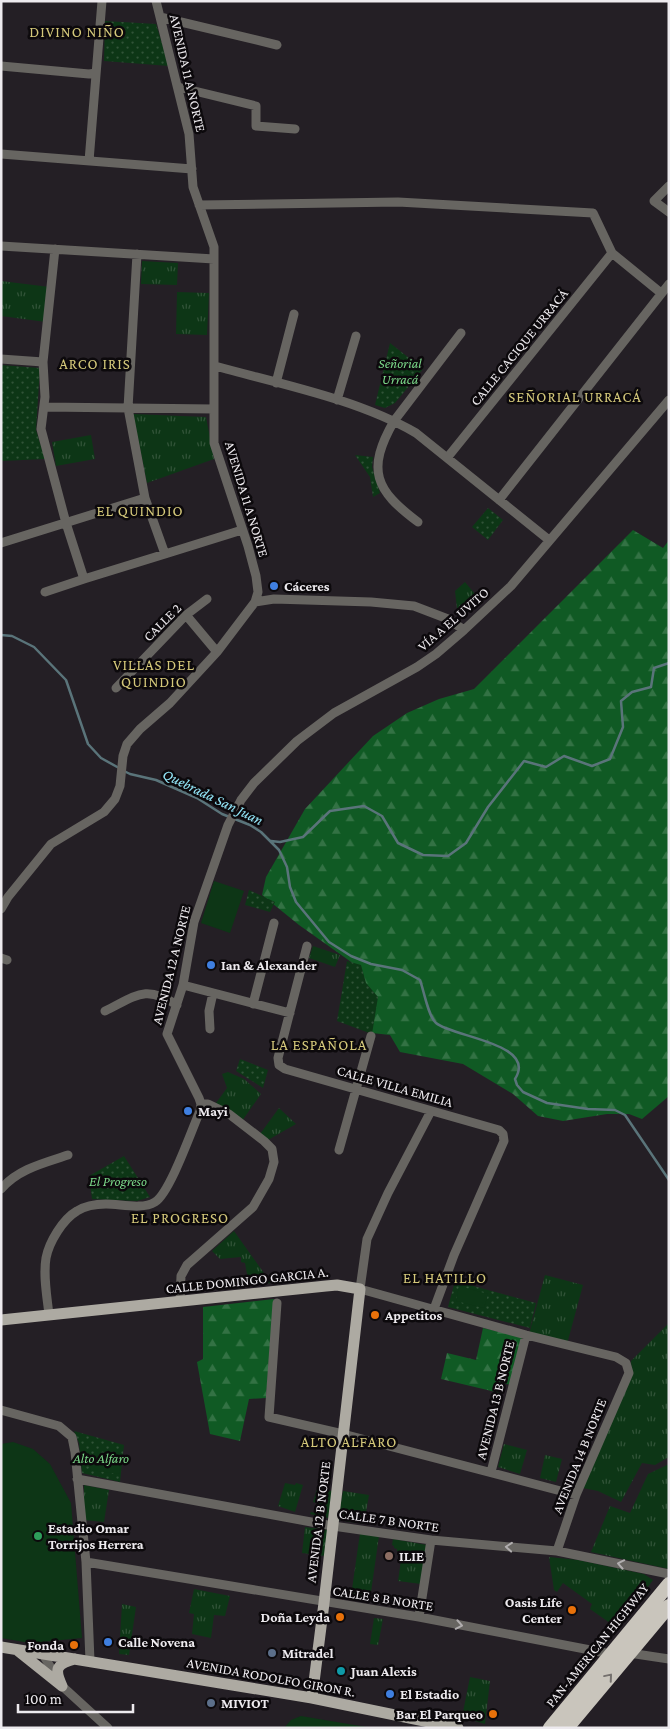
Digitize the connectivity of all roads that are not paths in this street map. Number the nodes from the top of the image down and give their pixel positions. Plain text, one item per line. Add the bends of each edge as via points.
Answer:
1 (102, 1) edge
2 (156, 1) edge
3 (160, 17) junction
4 (277, 45) dead end
5 (1, 66) edge
6 (96, 73) junction
7 (178, 87) junction
8 (295, 129) dead end
9 (1, 154) edge
10 (89, 161) junction
11 (192, 169) junction
12 (669, 186) edge
13 (199, 205) junction
14 (669, 212) edge
15 (1, 246) edge
16 (55, 249) junction
17 (612, 253) junction
18 (137, 254) junction
19 (214, 259) junction
20 (669, 284) edge
21 (661, 293) junction
22 (294, 314) dead end
23 (461, 333) dead end
24 (356, 336) dead end
25 (1, 359) edge
26 (43, 362) junction
27 (215, 366) junction
28 (276, 383) junction
29 (338, 400) junction
30 (669, 400) edge
31 (44, 406) junction
32 (128, 408) junction
33 (214, 409) junction
34 (394, 421) junction
35 (448, 458) junction
36 (145, 498) junction
37 (499, 500) junction
38 (418, 522) dead end
39 (66, 523) junction
40 (242, 530) junction
41 (550, 540) junction
42 (1, 543) edge
43 (165, 554) junction
44 (84, 579) junction
45 (45, 592) dead end
46 (207, 599) dead end
47 (255, 602) junction
48 (186, 615) junction
49 (464, 630) junction
50 (217, 652) junction
51 (116, 688) dead end
52 (228, 825) joint
53 (1, 909) edge
54 (274, 923) dead end
55 (306, 946) dead end
56 (183, 985) junction
57 (213, 993) junction
58 (253, 1004) junction
59 (177, 1005) junction
60 (105, 1011) dead end
61 (290, 1013) junction
62 (210, 1029) dead end
63 (371, 1036) dead end
64 (357, 1089) junction
65 (201, 1104) junction
66 (431, 1111) junction
67 (339, 1150) dead end
68 (68, 1156) dead end
69 (1, 1189) edge
70 (360, 1289) junction
71 (180, 1302) junction
72 (277, 1303) dead end
73 (434, 1310) junction
74 (49, 1315) junction
75 (1, 1320) edge
76 (526, 1335) junction
77 (629, 1373) joint
78 (1, 1410) edge
79 (343, 1434) junction
80 (491, 1472) junction
81 (77, 1479) junction
82 (576, 1494) junction
83 (333, 1526) junction
84 (430, 1540) junction
85 (557, 1551) junction
86 (86, 1562) junction
87 (669, 1574) edge
88 (669, 1584) edge
89 (669, 1600) edge
90 (324, 1603) junction
91 (669, 1606) edge
92 (419, 1617) junction
93 (1, 1646) edge
94 (16, 1649) junction
95 (586, 1650) junction
96 (42, 1653) junction
97 (629, 1653) junction
98 (611, 1654) junction
99 (78, 1658) junction
100 (669, 1659) edge
101 (90, 1661) junction
102 (598, 1670) junction
103 (62, 1686) junction
104 (312, 1698) junction
105 (108, 1728) edge
106 (458, 1728) edge
107 (550, 1728) edge
108 (559, 1728) edge
109 (567, 1728) edge

1 - 6 street
2 - 3 street, AVENIDA 11 A NORTE
3 - 4 street
3 - 7 street, AVENIDA 11 A NORTE
5 - 6 street
6 - 10 street
7 - 8 street via 256,106 256,126
7 - 11 street, AVENIDA 11 A NORTE via 189,134
9 - 10 street
10 - 11 street
11 - 13 street, AVENIDA 11 A NORTE
12 - 14 street via 654,201
13 - 17 street via 398,202 593,212
13 - 19 street, AVENIDA 11 A NORTE via 214,247
15 - 16 street
16 - 18 street
16 - 26 street
17 - 21 street
17 - 35 street, CALLE CACIQUE URRACÁ
18 - 19 street
18 - 32 street
19 - 27 street, AVENIDA 11 A NORTE
20 - 21 street
21 - 37 street
22 - 28 street
23 - 34 street
24 - 29 street
25 - 26 street
26 - 31 street
27 - 28 street
27 - 33 street, AVENIDA 11 A NORTE
28 - 29 street
29 - 34 street
30 - 41 street, VÍA A EL UVITO
31 - 32 street
31 - 39 street via 41,429
32 - 33 street
32 - 36 street
33 - 40 street, AVENIDA 11 A NORTE via 214,443
34 - 35 street via 416,433
34 - 38 street via 376,466 384,490 399,508
35 - 37 street
36 - 39 street
36 - 43 street
37 - 41 street
39 - 42 street
39 - 44 street
40 - 43 street
40 - 47 street, AVENIDA 11 A NORTE via 256,576 258,592
41 - 49 street, VÍA A EL UVITO via 511,586
43 - 44 street
44 - 45 street
46 - 48 street, CALLE 2
47 - 49 street via 274,599 414,606 448,619
47 - 50 street
48 - 50 street
48 - 51 street, CALLE 2
49 - 52 street, VÍA A EL UVITO via 427,660 334,713 297,741 254,783
50 - 53 street via 170,704 127,744 115,799 104,812 51,844
52 - 56 street, AVENIDA 12 A NORTE via 194,922
54 - 58 street
55 - 61 street
56 - 57 street
56 - 59 street, AVENIDA 12 A NORTE
57 - 58 street
57 - 62 street
58 - 61 street
59 - 60 street via 164,997 143,993
59 - 65 street, AVENIDA 12 A NORTE via 167,1034
61 - 64 street, CALLE VILLA EMILIA via 279,1065
63 - 64 street
64 - 66 street, CALLE VILLA EMILIA
64 - 67 street
65 - 71 street via 229,1114 264,1141 272,1149 274,1162 269,1179 253,1208 187,1265 182,1276
65 - 74 street via 167,1188 156,1202 136,1206 90,1206 77,1210 60,1229 46,1257
66 - 70 street via 367,1239
66 - 73 street, CALLE VILLA EMILIA via 499,1130 504,1141 468,1221
68 - 69 street via 34,1166 9,1180
70 - 71 main road, CALLE DOMINGO GARCIA A. via 337,1285
70 - 73 street, CALLE DOMINGO GARCIA A.
70 - 79 main road, AVENIDA 12 B NORTE
71 - 74 main road, CALLE DOMINGO GARCIA A.
72 - 79 street via 269,1417
73 - 76 street, CALLE DOMINGO GARCIA A.
74 - 75 main road, CALLE DOMINGO GARCIA A.
76 - 77 street, CALLE DOMINGO GARCIA A. via 616,1357 626,1364
76 - 80 street, AVENIDA 13 B NORTE
77 - 82 street, AVENIDA 14 B NORTE
78 - 81 street via 59,1426 72,1437
79 - 80 street
79 - 83 main road, AVENIDA 12 B NORTE
80 - 82 street
81 - 83 street, CALLE 7 B NORTE
81 - 86 street
82 - 85 street, AVENIDA 14 B NORTE
83 - 84 street, CALLE 7 B NORTE
83 - 90 main road, AVENIDA 12 B NORTE
85 -> 84 street, CALLE 7 B NORTE
84 - 92 street
87 -> 85 street, CALLE 7 B NORTE
86 - 90 street, CALLE 8 B NORTE
86 - 101 street
88 - 98 highway, PAN-AMERICAN HIGHWAY
89 - 98 highway via 624,1649
90 - 92 street, CALLE 8 B NORTE
90 - 104 main road, AVENIDA 12 B NORTE
91 - 97 highway, PAN-AMERICAN HIGHWAY
92 -> 95 street, CALLE 8 B NORTE
93 - 94 main road
94 - 96 main road, AVENIDA RODOLFO GIRON R.
94 - 103 main road
95 - 98 street, CALLE 8 B NORTE
95 - 102 street via 597,1659
96 - 99 main road, AVENIDA RODOLFO GIRON R.
96 - 103 street
97 - 100 street
109 -> 97 highway, PAN-AMERICAN HIGHWAY
98 - 102 highway, PAN-AMERICAN HIGHWAY
99 - 101 main road, AVENIDA RODOLFO GIRON R.
99 - 103 main road via 58,1669
101 - 104 main road, AVENIDA RODOLFO GIRON R.
102 - 107 highway, PAN-AMERICAN HIGHWAY
102 - 108 highway via 589,1691
103 - 105 street
104 - 106 main road, AVENIDA RODOLFO GIRON R.

